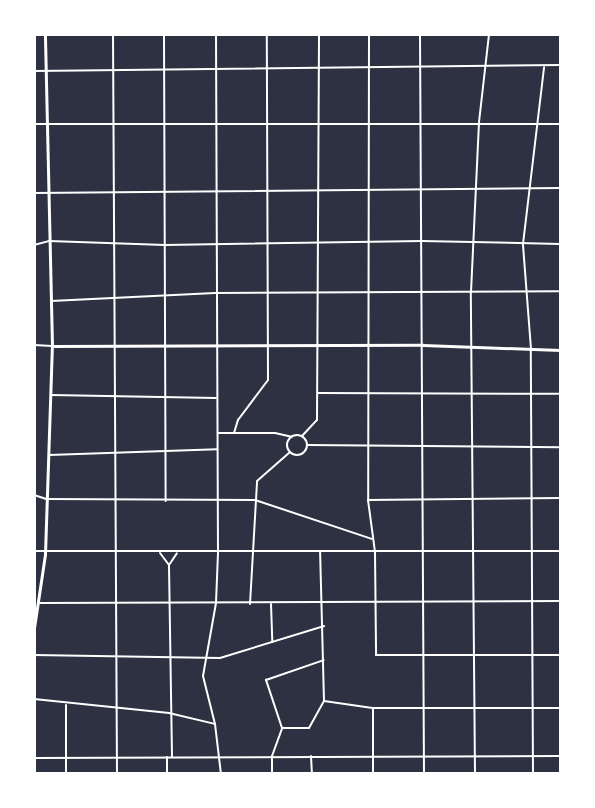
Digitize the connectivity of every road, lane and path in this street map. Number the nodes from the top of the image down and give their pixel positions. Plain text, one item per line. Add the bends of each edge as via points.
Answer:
1 (45, 34) edge
2 (112, 34) edge
3 (164, 34) edge
4 (216, 34) edge
5 (267, 34) edge
6 (318, 34) edge
7 (369, 34) edge
8 (420, 34) edge
9 (489, 34) edge
10 (561, 65) edge
11 (369, 66) junction
12 (319, 67) junction
13 (421, 67) junction
14 (165, 68) junction
15 (216, 68) junction
16 (268, 68) junction
17 (485, 68) junction
18 (544, 68) junction
19 (113, 69) junction
20 (46, 70) junction
21 (34, 71) edge
22 (422, 122) junction
23 (479, 122) junction
24 (47, 123) junction
25 (319, 123) junction
26 (369, 123) junction
27 (34, 124) edge
28 (113, 124) junction
29 (217, 124) junction
30 (268, 124) junction
31 (540, 124) junction
32 (561, 124) edge
33 (164, 125) junction
34 (561, 188) edge
35 (476, 189) junction
36 (530, 189) junction
37 (369, 190) junction
38 (421, 190) junction
39 (268, 191) junction
40 (317, 191) junction
41 (48, 192) junction
42 (216, 192) junction
43 (34, 193) edge
44 (114, 193) junction
45 (164, 193) junction
46 (49, 241) junction
47 (370, 242) junction
48 (422, 242) junction
49 (474, 242) junction
50 (317, 243) junction
51 (34, 244) edge
52 (116, 244) junction
53 (216, 244) junction
54 (267, 244) junction
55 (523, 244) junction
56 (561, 244) edge
57 (165, 245) junction
58 (561, 291) edge
59 (370, 292) junction
60 (423, 292) junction
61 (471, 292) junction
62 (528, 292) junction
63 (215, 293) junction
64 (267, 293) junction
65 (165, 294) junction
66 (318, 294) junction
67 (115, 295) junction
68 (50, 301) junction
69 (216, 344) junction
70 (34, 345) edge
71 (268, 345) junction
72 (318, 345) junction
73 (423, 345) junction
74 (472, 345) junction
75 (52, 346) junction
76 (371, 346) junction
77 (115, 348) junction
78 (165, 348) junction
79 (531, 350) junction
80 (561, 350) edge
81 (318, 393) junction
82 (371, 394) junction
83 (561, 394) edge
84 (51, 395) junction
85 (423, 395) junction
86 (472, 395) junction
87 (532, 395) junction
88 (166, 397) junction
89 (216, 398) junction
90 (114, 399) junction
91 (218, 433) junction
92 (234, 433) junction
93 (302, 436) junction
94 (292, 437) junction
95 (308, 445) junction
96 (471, 447) junction
97 (531, 447) junction
98 (561, 447) edge
99 (371, 448) junction
100 (423, 448) junction
101 (167, 449) junction
102 (217, 449) junction
103 (112, 451) junction
104 (290, 452) junction
105 (49, 455) junction
106 (34, 495) edge
107 (216, 498) junction
108 (424, 498) junction
109 (473, 498) junction
110 (531, 498) junction
111 (561, 498) edge
112 (46, 499) junction
113 (113, 500) junction
114 (255, 500) junction
115 (368, 500) junction
116 (166, 501) junction
117 (372, 539) junction
118 (34, 551) edge
119 (530, 551) junction
120 (561, 551) edge
121 (320, 552) junction
122 (375, 552) junction
123 (425, 552) junction
124 (475, 552) junction
125 (113, 553) junction
126 (160, 553) junction
127 (177, 553) junction
128 (218, 553) junction
129 (252, 553) junction
130 (45, 554) junction
131 (169, 566) junction
132 (376, 601) junction
133 (424, 601) junction
134 (530, 601) junction
135 (561, 601) edge
136 (168, 602) junction
137 (321, 602) junction
138 (475, 602) junction
139 (39, 603) junction
140 (216, 603) junction
141 (114, 604) junction
142 (250, 604) junction
143 (271, 604) junction
144 (324, 626) junction
145 (34, 628) edge
146 (272, 642) junction
147 (168, 655) junction
148 (425, 655) junction
149 (476, 655) junction
150 (531, 655) junction
151 (561, 655) edge
152 (34, 656) edge
153 (115, 656) junction
154 (205, 656) junction
155 (324, 660) junction
156 (34, 699) edge
157 (324, 701) junction
158 (66, 705) junction
159 (372, 708) junction
160 (423, 708) junction
161 (475, 708) junction
162 (531, 708) junction
163 (561, 708) edge
164 (117, 709) junction
165 (169, 713) junction
166 (214, 724) junction
167 (282, 728) junction
168 (475, 754) junction
169 (372, 755) junction
170 (424, 755) junction
171 (220, 756) junction
172 (272, 756) junction
173 (311, 756) junction
174 (532, 756) junction
175 (561, 756) edge
176 (167, 757) junction
177 (172, 757) junction
178 (34, 758) edge
179 (66, 758) junction
180 (117, 758) junction
181 (66, 774) edge
182 (117, 774) edge
183 (167, 774) edge
184 (221, 774) edge
185 (272, 774) edge
186 (312, 774) edge
187 (373, 774) edge
188 (424, 774) edge
189 (475, 774) edge
190 (532, 774) edge

1 - 20 street
2 - 19 street
3 - 14 street
4 - 15 street
5 - 16 street
6 - 12 street
7 - 11 street
8 - 13 street
9 - 17 street
10 - 18 street
11 - 12 street
11 - 13 street
11 - 26 street
12 - 16 street
12 - 25 street
13 - 17 street
13 - 22 street
14 - 15 street
14 - 19 street
14 - 33 street
15 - 16 street
15 - 29 street
16 - 30 street
17 - 18 street
17 - 23 street
18 - 31 street
19 - 20 street
19 - 28 street
20 - 21 street
20 - 24 street
22 - 23 street
22 - 26 street
22 - 38 street
23 - 31 street
23 - 35 street
24 - 27 street
24 - 28 street
24 - 41 street
25 - 26 street
25 - 30 street
25 - 40 street
26 - 37 street
28 - 33 street
28 - 44 street
29 - 30 street
29 - 33 street
29 - 42 street
30 - 39 street
31 - 32 street
31 - 36 street
33 - 45 street
34 - 36 street
35 - 36 street
35 - 38 street
35 - 49 street
36 - 55 street
37 - 38 street
37 - 40 street
37 - 47 street
38 - 48 street
39 - 40 street
39 - 42 street
39 - 54 street
40 - 50 street
41 - 43 street
41 - 44 street
41 - 46 street
42 - 45 street
42 - 53 street
44 - 45 street
44 - 52 street
45 - 57 street
46 - 51 street
46 - 52 street
46 - 68 street
47 - 48 street
47 - 50 street
47 - 59 street
48 - 49 street
48 - 60 street
49 - 55 street
49 - 61 street
50 - 54 street
50 - 66 street
52 - 57 street
52 - 67 street
53 - 54 street
53 - 57 street
53 - 63 street
54 - 64 street
55 - 56 street
55 - 62 street
57 - 65 street
58 - 62 street
59 - 60 street
59 - 66 street
59 - 76 street
60 - 61 street
60 - 73 street
61 - 62 street
61 - 74 street
62 - 79 street
63 - 64 street
63 - 65 street
63 - 69 street
64 - 66 street
64 - 71 street
65 - 67 street
65 - 78 street
66 - 72 street
67 - 68 street
67 - 77 street
68 - 75 street
69 - 71 street
69 - 78 street
69 - 89 street
70 - 75 street
71 - 72 street
71 - 92 street via 268,380 237,420
72 - 76 street
72 - 81 street
73 - 74 street
73 - 76 street
73 - 85 street
74 - 79 street
74 - 86 street
75 - 77 street
75 - 84 street
76 - 82 street
77 - 78 street
77 - 90 street
78 - 88 street
79 - 80 street
79 - 87 street
81 - 82 street
81 - 93 street via 317,420
82 - 85 street
82 - 99 street
83 - 87 street
84 - 90 street
84 - 105 street
85 - 86 street
85 - 100 street
86 - 87 street
86 - 96 street
87 - 97 street
88 - 89 street
88 - 90 street
88 - 101 street
89 - 91 street
90 - 103 street
91 - 92 street
91 - 102 street
92 - 94 street via 274,432
93 - 94 street
93 - 95 street
94 - 104 street via 287,446
95 - 99 street
95 - 104 street via 300,456
96 - 97 street
96 - 100 street
96 - 109 street
97 - 98 street
97 - 110 street
99 - 100 street
99 - 115 street
100 - 108 street
101 - 102 street
101 - 103 street
101 - 116 street
102 - 107 street
103 - 105 street
103 - 113 street
104 - 114 street via 257,482
105 - 112 street
106 - 112 street
107 - 114 street
107 - 116 street
107 - 128 street
108 - 109 street
108 - 115 street
108 - 123 street
109 - 110 street
109 - 124 street
110 - 111 street
110 - 119 street
112 - 113 street
112 - 130 street
113 - 116 street
113 - 125 street
114 - 117 street
114 - 129 street
115 - 117 street
117 - 122 street
118 - 130 street
119 - 120 street
119 - 124 street
119 - 134 street
121 - 122 street
121 - 129 street
121 - 137 street
122 - 123 street
122 - 132 street
123 - 124 street
123 - 133 street
124 - 138 street
125 - 126 street
125 - 130 street
125 - 141 street
126 - 127 street
126 - 131 street
127 - 128 street
127 - 131 street
128 - 129 street
128 - 140 street
129 - 142 street
130 - 139 street
131 - 136 street
132 - 133 street
132 - 137 street
132 - 148 street via 376,655
133 - 138 street
133 - 148 street
134 - 135 street
134 - 138 street
134 - 150 street
136 - 140 street
136 - 141 street
136 - 147 street
137 - 143 street
137 - 144 street
138 - 149 street
139 - 141 street
139 - 145 street
140 - 142 street
140 - 154 street
141 - 153 street
142 - 143 street
143 - 146 street
144 - 146 street
144 - 155 street
146 - 154 street via 220,658
147 - 153 street
147 - 154 street
147 - 165 street
148 - 149 street
148 - 160 street
149 - 150 street
149 - 161 street
150 - 151 street
150 - 162 street
152 - 153 street
153 - 164 street
154 - 166 street via 203,676
155 - 157 street
155 - 167 street via 266,680
156 - 158 street
157 - 159 street
157 - 167 street via 309,728
158 - 164 street
158 - 179 street
159 - 160 street
159 - 169 street
160 - 161 street
160 - 170 street
161 - 162 street
161 - 168 street
162 - 163 street
162 - 174 street
164 - 165 street
164 - 180 street
165 - 166 street
165 - 177 street
166 - 171 street
167 - 172 street
168 - 170 street
168 - 174 street
168 - 189 street
169 - 170 street
169 - 173 street
169 - 187 street
170 - 188 street
171 - 172 street
171 - 177 street
171 - 184 street
172 - 173 street
172 - 185 street
173 - 186 street
174 - 175 street
174 - 190 street
176 - 177 street
176 - 180 street
176 - 183 street
178 - 179 street
179 - 180 street
179 - 181 street
180 - 182 street

